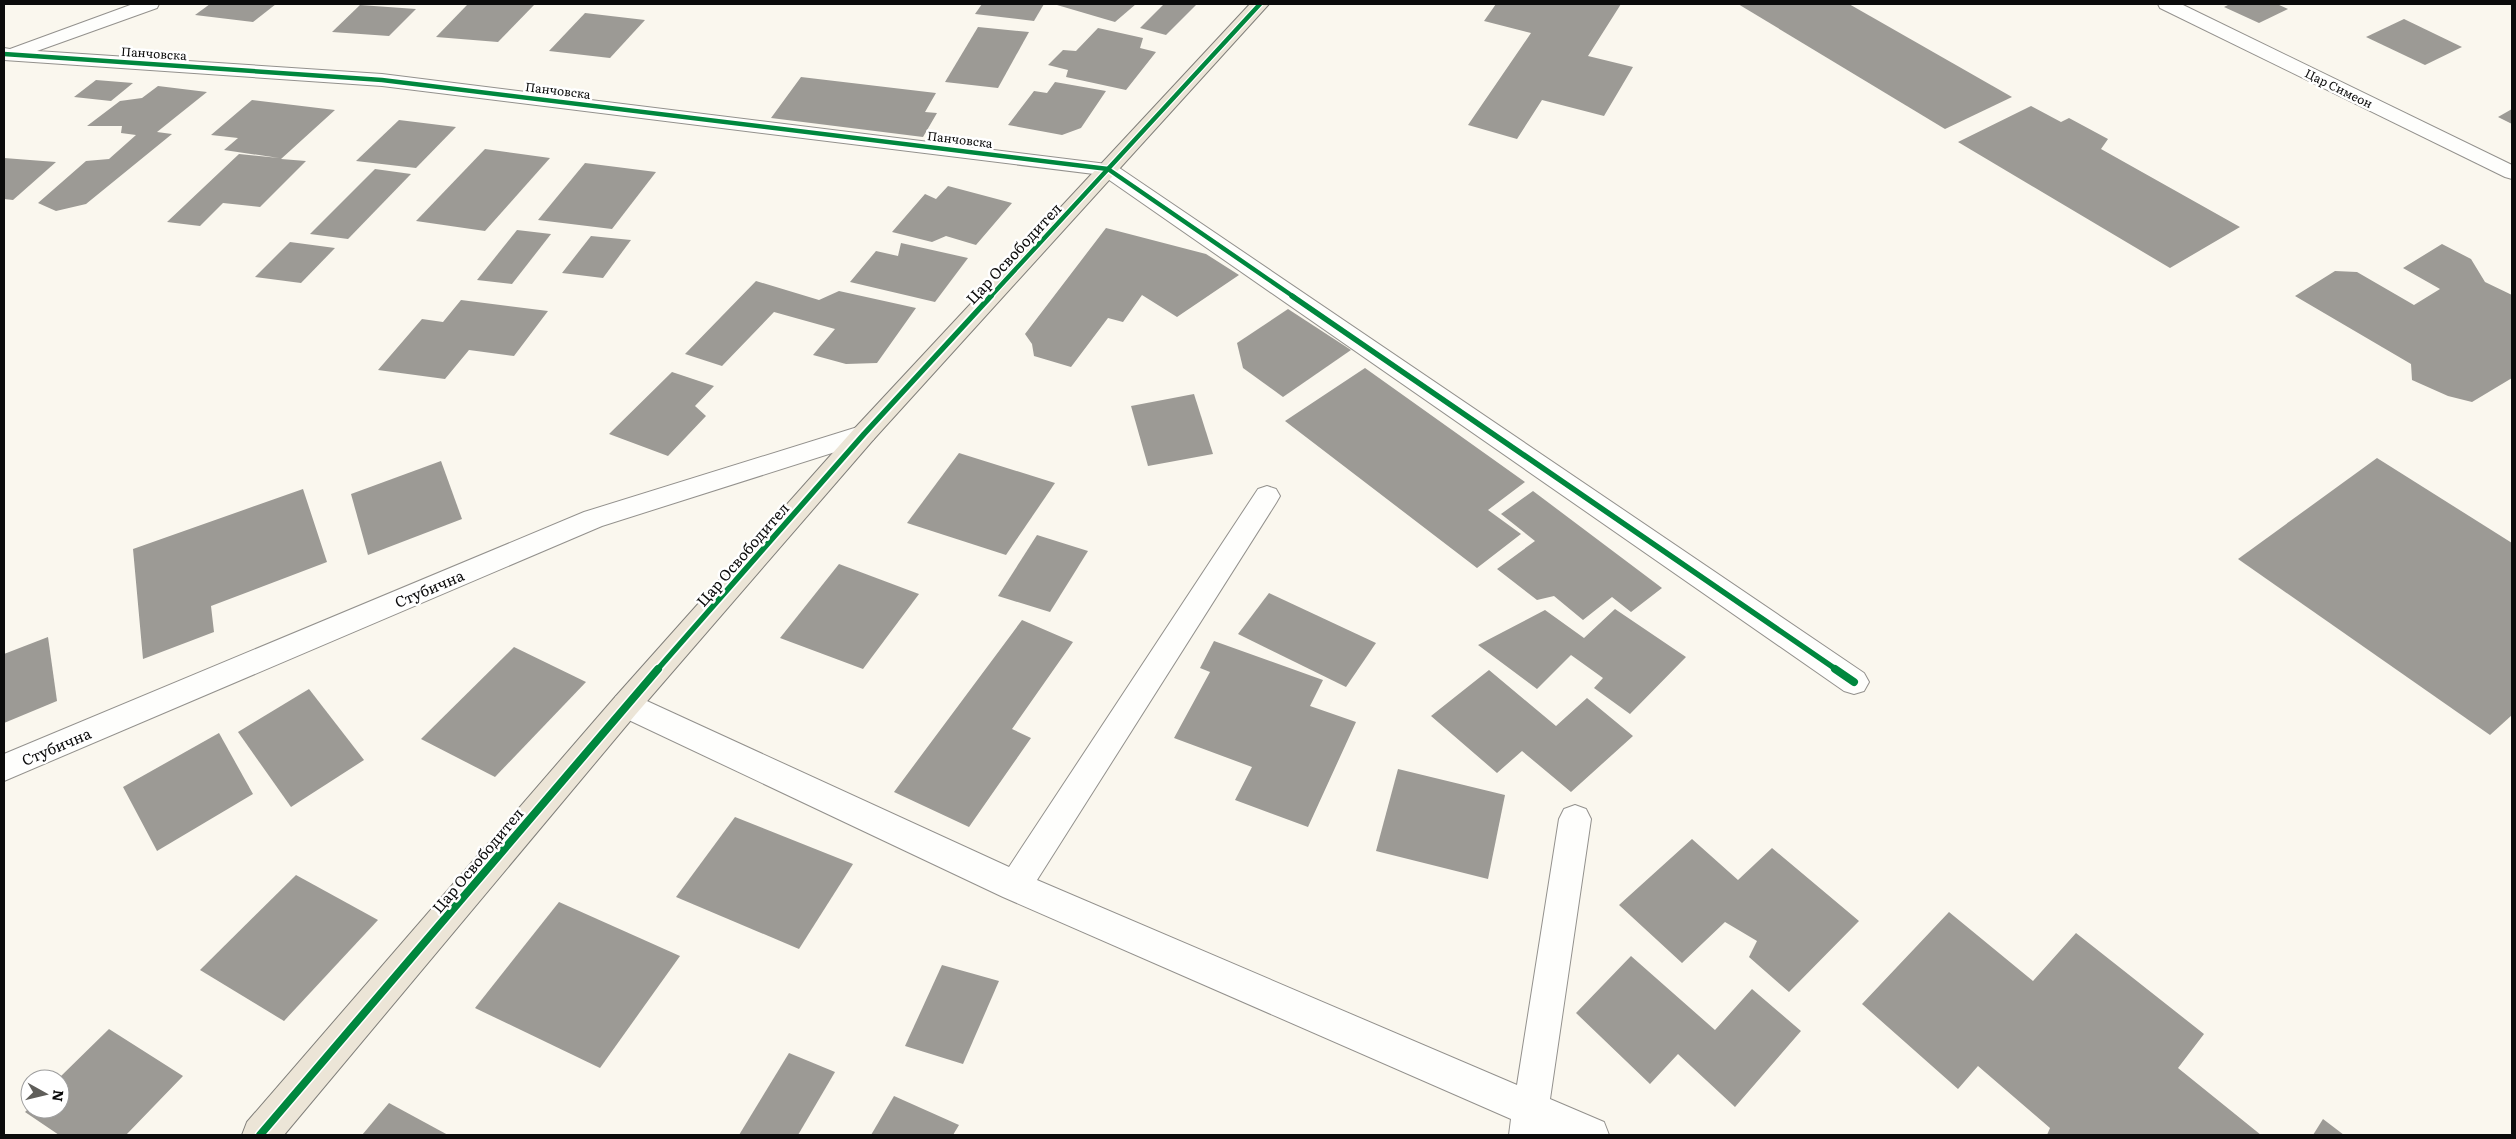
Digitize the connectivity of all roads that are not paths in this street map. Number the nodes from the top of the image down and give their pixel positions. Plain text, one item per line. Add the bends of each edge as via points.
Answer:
1 (150, 4) edge
2 (1260, 4) edge
3 (2167, 4) edge
4 (5, 56) edge
5 (1108, 168) junction
6 (2512, 173) edge
7 (864, 434) junction
8 (1267, 496) dead end
9 (1854, 682) dead end
10 (626, 705) junction
11 (4, 768) edge
12 (1575, 819) dead end
13 (1015, 886) junction
14 (1529, 1122) edge
15 (260, 1135) edge
16 (1590, 1135) edge

1 - 4 street
2 - 5 main road, Цар Освободител
3 - 6 street, Цар Симеон
4 - 5 street, Панчовска via 382,80
5 - 7 main road, Цар Освободител
5 - 9 street
7 - 10 main road, Цар Освободител
7 - 11 street, Стубична via 593,519
8 - 13 street
10 - 13 street
10 - 15 main road, Цар Освободител
12 - 14 street
13 - 14 street
14 - 16 street

